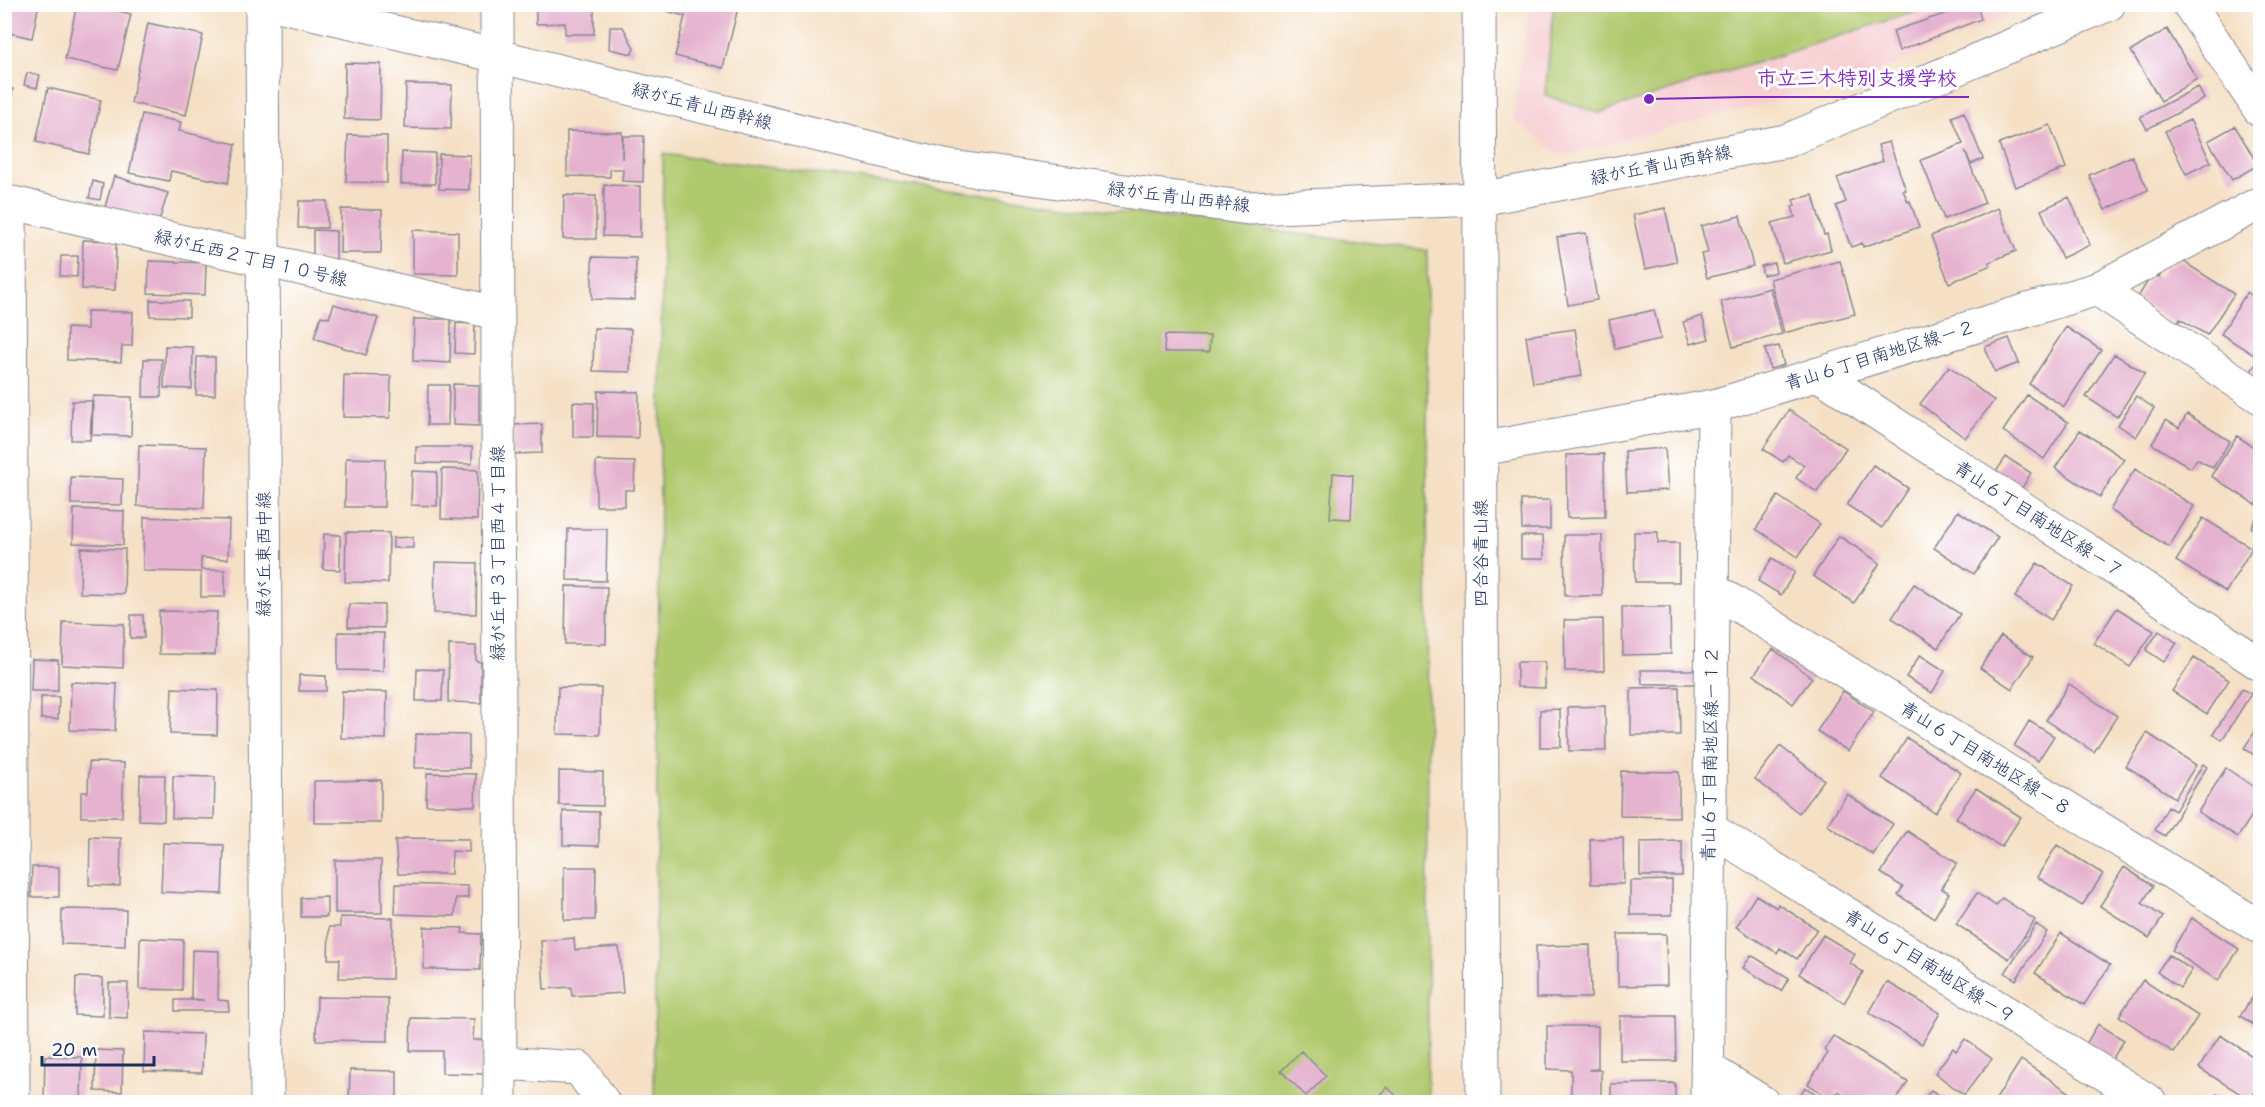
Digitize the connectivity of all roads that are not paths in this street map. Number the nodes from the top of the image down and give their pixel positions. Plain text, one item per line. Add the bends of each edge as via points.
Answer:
1 (262, 4) edge
2 (273, 4) edge
3 (497, 4) edge
4 (1479, 4) edge
5 (2109, 4) edge
6 (2189, 4) edge
7 (498, 56) junction
8 (2260, 110) edge
9 (1480, 199) junction
10 (7, 202) edge
11 (2260, 204) edge
12 (263, 261) junction
13 (2097, 289) junction
14 (497, 313) junction
15 (8, 345) edge
16 (1818, 374) junction
17 (2260, 397) edge
18 (1714, 406) junction
19 (1481, 449) junction
20 (1712, 590) junction
21 (2260, 664) edge
22 (1710, 829) junction
23 (2260, 927) edge
24 (500, 1063) junction
25 (1707, 1068) junction
26 (13, 1102) edge
27 (267, 1102) edge
28 (500, 1102) edge
29 (603, 1102) edge
30 (1483, 1102) edge
31 (1707, 1102) edge
32 (1762, 1102) edge
33 (2150, 1102) edge

1 - 12 street, 緑が丘東西中線
2 - 7 street, 緑が丘青山西幹線
3 - 7 street, 緑が丘中３丁目西４丁目線
4 - 9 street, 四合谷青山線
5 - 9 street, 緑が丘青山西幹線 via 1786,141
6 - 8 street
7 - 9 street, 緑が丘青山西幹線 via 944,166 1248,208
7 - 14 street, 緑が丘中３丁目西４丁目線
9 - 19 street, 四合谷青山線
10 - 12 street, 緑が丘西２丁目１０号線
10 - 15 street
11 - 13 street, 青山６丁目南地区線ー２
12 - 14 street, 緑が丘西２丁目１０号線
12 - 27 street, 緑が丘東西中線
13 - 16 street, 青山６丁目南地区線ー２
13 - 17 street
14 - 24 street, 緑が丘中３丁目西４丁目線
15 - 26 street
16 - 18 street, 青山６丁目南地区線ー２
16 - 21 street, 青山６丁目南地区線ー７
18 - 19 street, 青山６丁目南地区線ー２
18 - 20 street, 青山６丁目南地区線ー１２
19 - 30 street, 四合谷青山線
20 - 22 street, 青山６丁目南地区線ー１２
20 - 23 street, 青山６丁目南地区線ー８
22 - 25 street, 青山６丁目南地区線ー１２
22 - 33 street, 青山６丁目南地区線ー９
24 - 28 street, 緑が丘中３丁目西４丁目線
24 - 29 street via 579,1068
25 - 31 street, 青山６丁目南地区線ー１２
25 - 32 street

